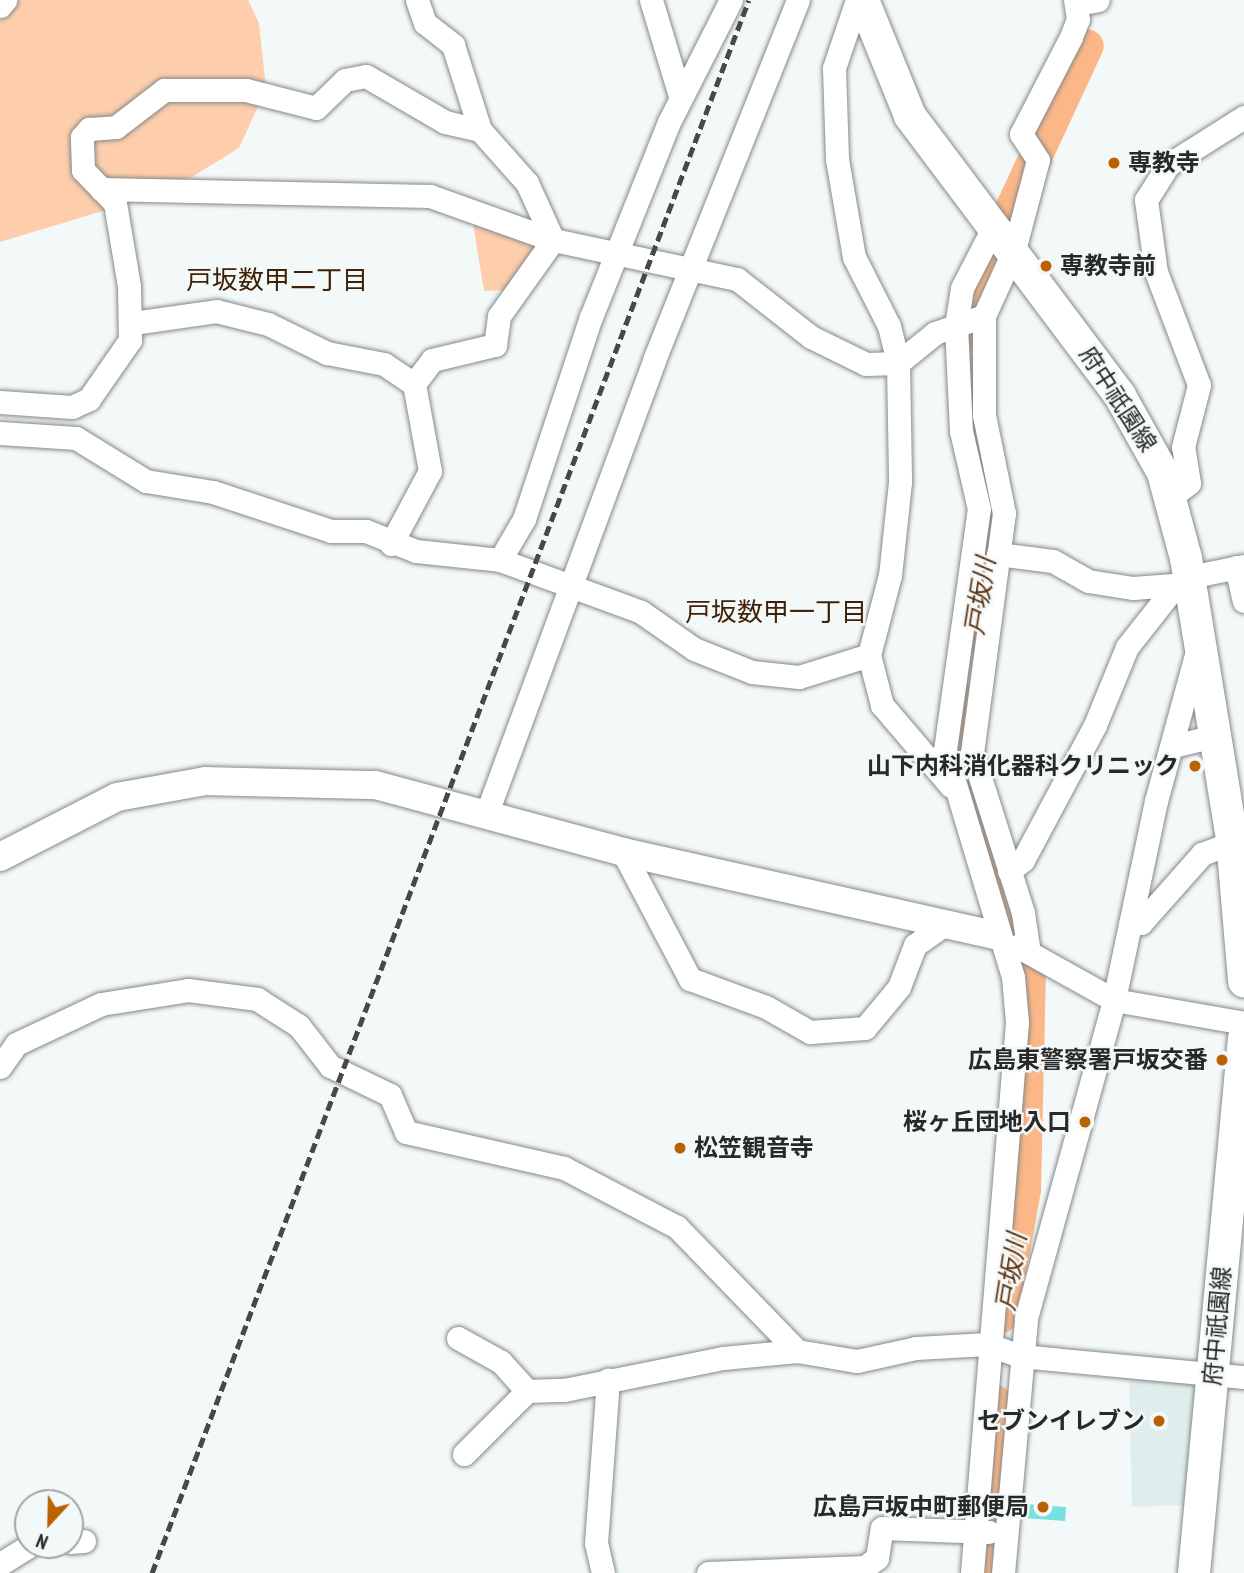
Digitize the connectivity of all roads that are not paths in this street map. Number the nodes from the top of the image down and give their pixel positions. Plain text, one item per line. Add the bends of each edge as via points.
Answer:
1 (5, 0) edge
2 (417, 0) edge
3 (651, 0) edge
4 (731, 0) edge
5 (797, 0) edge
6 (857, 0) edge
7 (863, 0) edge
8 (1084, 1) edge
9 (0, 6) edge
10 (680, 96) junction
11 (1244, 117) edge
12 (480, 130) junction
13 (101, 189) junction
14 (994, 226) junction
15 (553, 240) junction
16 (1014, 250) junction
17 (617, 253) junction
18 (693, 269) junction
19 (984, 316) junction
20 (133, 323) junction
21 (956, 326) junction
22 (898, 363) junction
23 (414, 384) junction
24 (0, 402) edge
25 (0, 433) edge
26 (1172, 496) junction
27 (391, 544) junction
28 (998, 554) junction
29 (500, 560) junction
30 (1240, 567) edge
31 (1185, 582) junction
32 (572, 586) junction
33 (1244, 601) edge
34 (1199, 645) junction
35 (869, 655) junction
36 (1215, 736) junction
37 (1172, 746) junction
38 (953, 789) junction
39 (486, 814) junction
40 (1238, 839) edge
41 (623, 852) junction
42 (0, 857) edge
43 (1009, 871) junction
44 (945, 924) junction
45 (1130, 924) junction
46 (999, 936) junction
47 (1029, 953) junction
48 (1244, 981) edge
49 (1114, 1000) junction
50 (1244, 1023) edge
51 (1244, 1038) edge
52 (0, 1067) edge
53 (458, 1338) dead end
54 (1002, 1350) junction
55 (797, 1351) junction
56 (1212, 1375) junction
57 (1244, 1377) edge
58 (608, 1379) junction
59 (527, 1391) junction
60 (464, 1454) dead end
61 (991, 1532) junction
62 (603, 1573) edge
63 (708, 1573) edge
64 (972, 1573) edge
65 (1003, 1573) edge
66 (1194, 1573) edge

1 - 9 street
2 - 12 street via 425,23 453,45
3 - 10 street
4 - 10 street
5 - 18 street
6 - 22 street via 834,68 837,159 854,257 889,326
7 - 14 main road, 府中祇園線 via 910,116
8 - 16 street via 1071,37 1021,134 1038,160
10 - 17 street
11 - 26 street via 1168,165 1146,200 1156,272 1199,385 1183,447 1189,483
12 - 13 street via 445,122 366,76 345,80 316,108 246,90 164,90 116,127 89,129 82,137 83,170
12 - 15 street via 527,183
13 - 15 street via 430,197
13 - 20 street via 115,203
14 - 16 main road, 府中祇園線
14 - 21 street via 962,288
15 - 17 street
15 - 23 street via 499,316 495,345 432,360
16 - 19 street
16 - 26 main road, 府中祇園線 via 1144,433
17 - 18 street
17 - 29 street via 524,519
18 - 22 street via 737,279 811,337 866,364
18 - 32 street
19 - 21 street
19 - 28 street via 984,415 1004,493
20 - 23 street via 216,311 268,324 327,353 384,363
20 - 24 street via 120,360 89,400 72,407
21 - 22 street via 935,333
21 - 38 street via 961,431 979,509 946,750
22 - 35 street via 898,495 890,575
23 - 27 street via 430,471
25 - 27 street via 76,438 146,481 213,492 331,531 366,531
26 - 31 main road, 府中祇園線
27 - 29 street
28 - 31 street via 1053,561 1088,582 1133,588
28 - 43 street via 972,752
29 - 32 street
30 - 31 street
30 - 33 street
31 - 34 main road, 府中祇園線
31 - 43 street via 1127,647 1069,774 1023,860
32 - 35 street via 642,612 694,649 752,672 799,677
32 - 39 street
34 - 36 main road, 府中祇園線
34 - 37 street
35 - 38 street via 882,705
36 - 37 street
36 - 40 main road, 府中祇園線
37 - 45 street
38 - 46 street
39 - 41 street
39 - 42 street via 375,785 206,781 117,797
40 - 45 street via 1202,854 1141,923
40 - 48 main road, 府中祇園線
41 - 44 street
41 - 44 street via 690,979 766,1007 810,1032 864,1028 899,987 915,945
43 - 47 street
44 - 46 street
45 - 49 street
46 - 47 street
46 - 54 street via 1013,977 1017,1022 1006,1103
47 - 49 street
49 - 50 street
49 - 54 street
51 - 56 main road, 府中祇園線
52 - 55 street via 16,1044 101,1004 188,990 257,999 299,1026 330,1066 390,1095 406,1132 564,1168 677,1227
53 - 59 street via 501,1362
54 - 55 street via 916,1349 857,1361
54 - 56 street
54 - 61 street
54 - 61 street
55 - 58 street
56 - 57 street
56 - 66 main road, 府中祇園線
58 - 59 street
58 - 62 street via 596,1543
59 - 60 street
61 - 63 street via 882,1528 877,1558 865,1567
61 - 64 street
61 - 65 street

